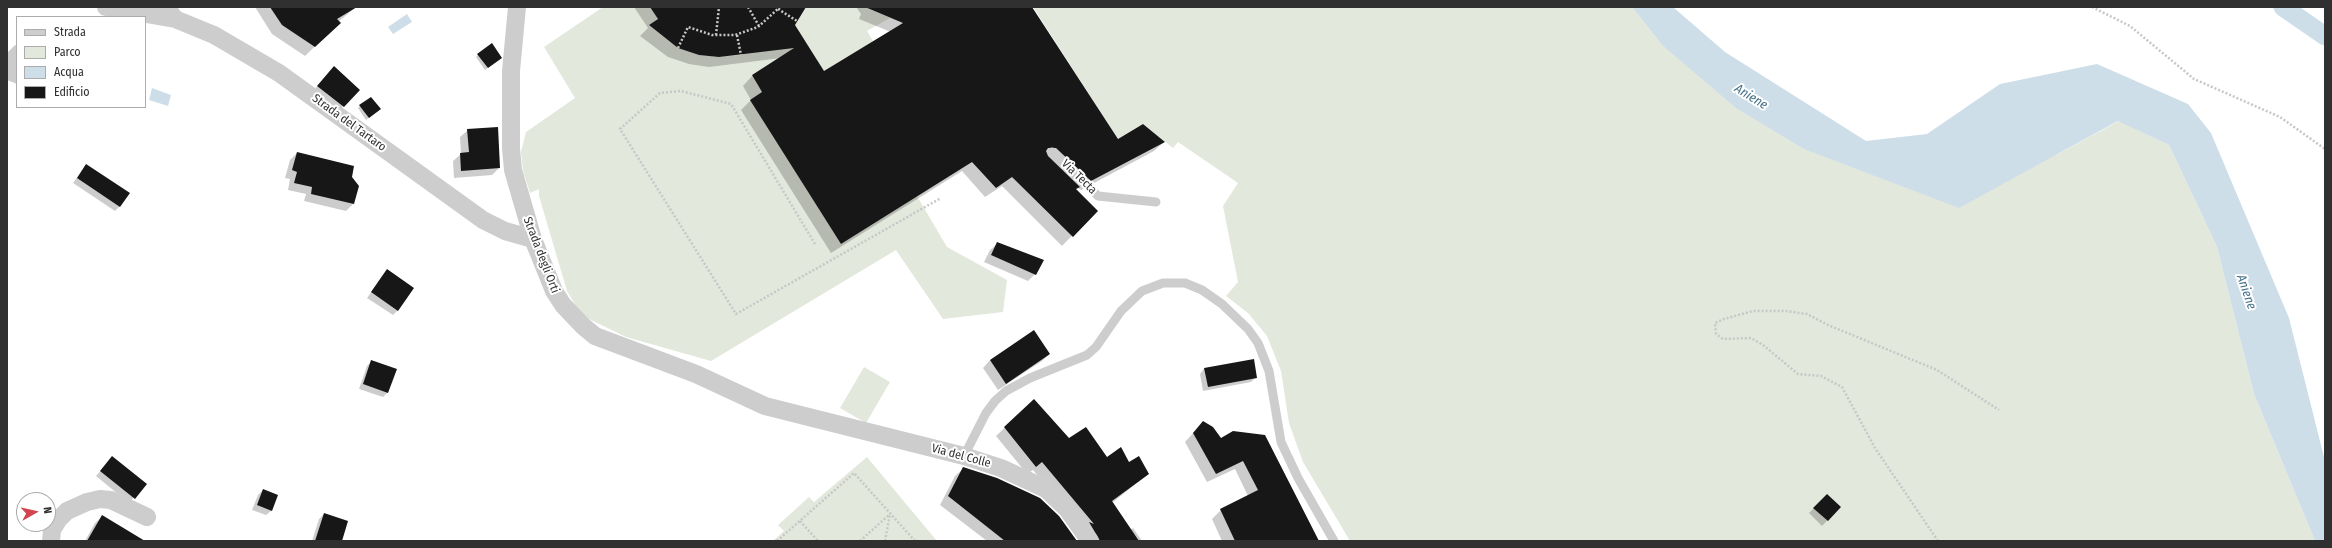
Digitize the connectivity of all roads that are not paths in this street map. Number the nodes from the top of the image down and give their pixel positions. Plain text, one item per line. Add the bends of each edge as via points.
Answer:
1 (106, 7) edge
2 (517, 7) edge
3 (170, 13) edge
4 (1052, 152) dead end
5 (1156, 202) dead end
6 (533, 239) junction
7 (806, 416) joint
8 (964, 456) junction
9 (147, 517) dead end
10 (51, 541) edge
11 (1090, 541) edge
12 (1334, 541) edge

1 - 3 street, Strada del Tartaro
2 - 6 street, Strada degli Orti via 511,71 511,155 519,195
3 - 6 street, Strada del Tartaro via 279,73 483,220 505,231
4 - 5 lane, Via Tecta via 1098,196
6 - 7 street, Strada degli Orti via 559,301 595,336 696,374 765,406
7 - 8 street, Via del Colle
8 - 11 street, Via del Colle via 1001,468 1046,489 1072,516
8 - 12 lane via 986,413 1000,396 1030,378 1087,354 1096,347 1121,311 1142,291 1170,282 1185,283 1222,304 1248,329 1261,348 1268,366 1281,442 1298,478
9 - 10 street via 117,502 93,500 74,508 58,520 52,530

